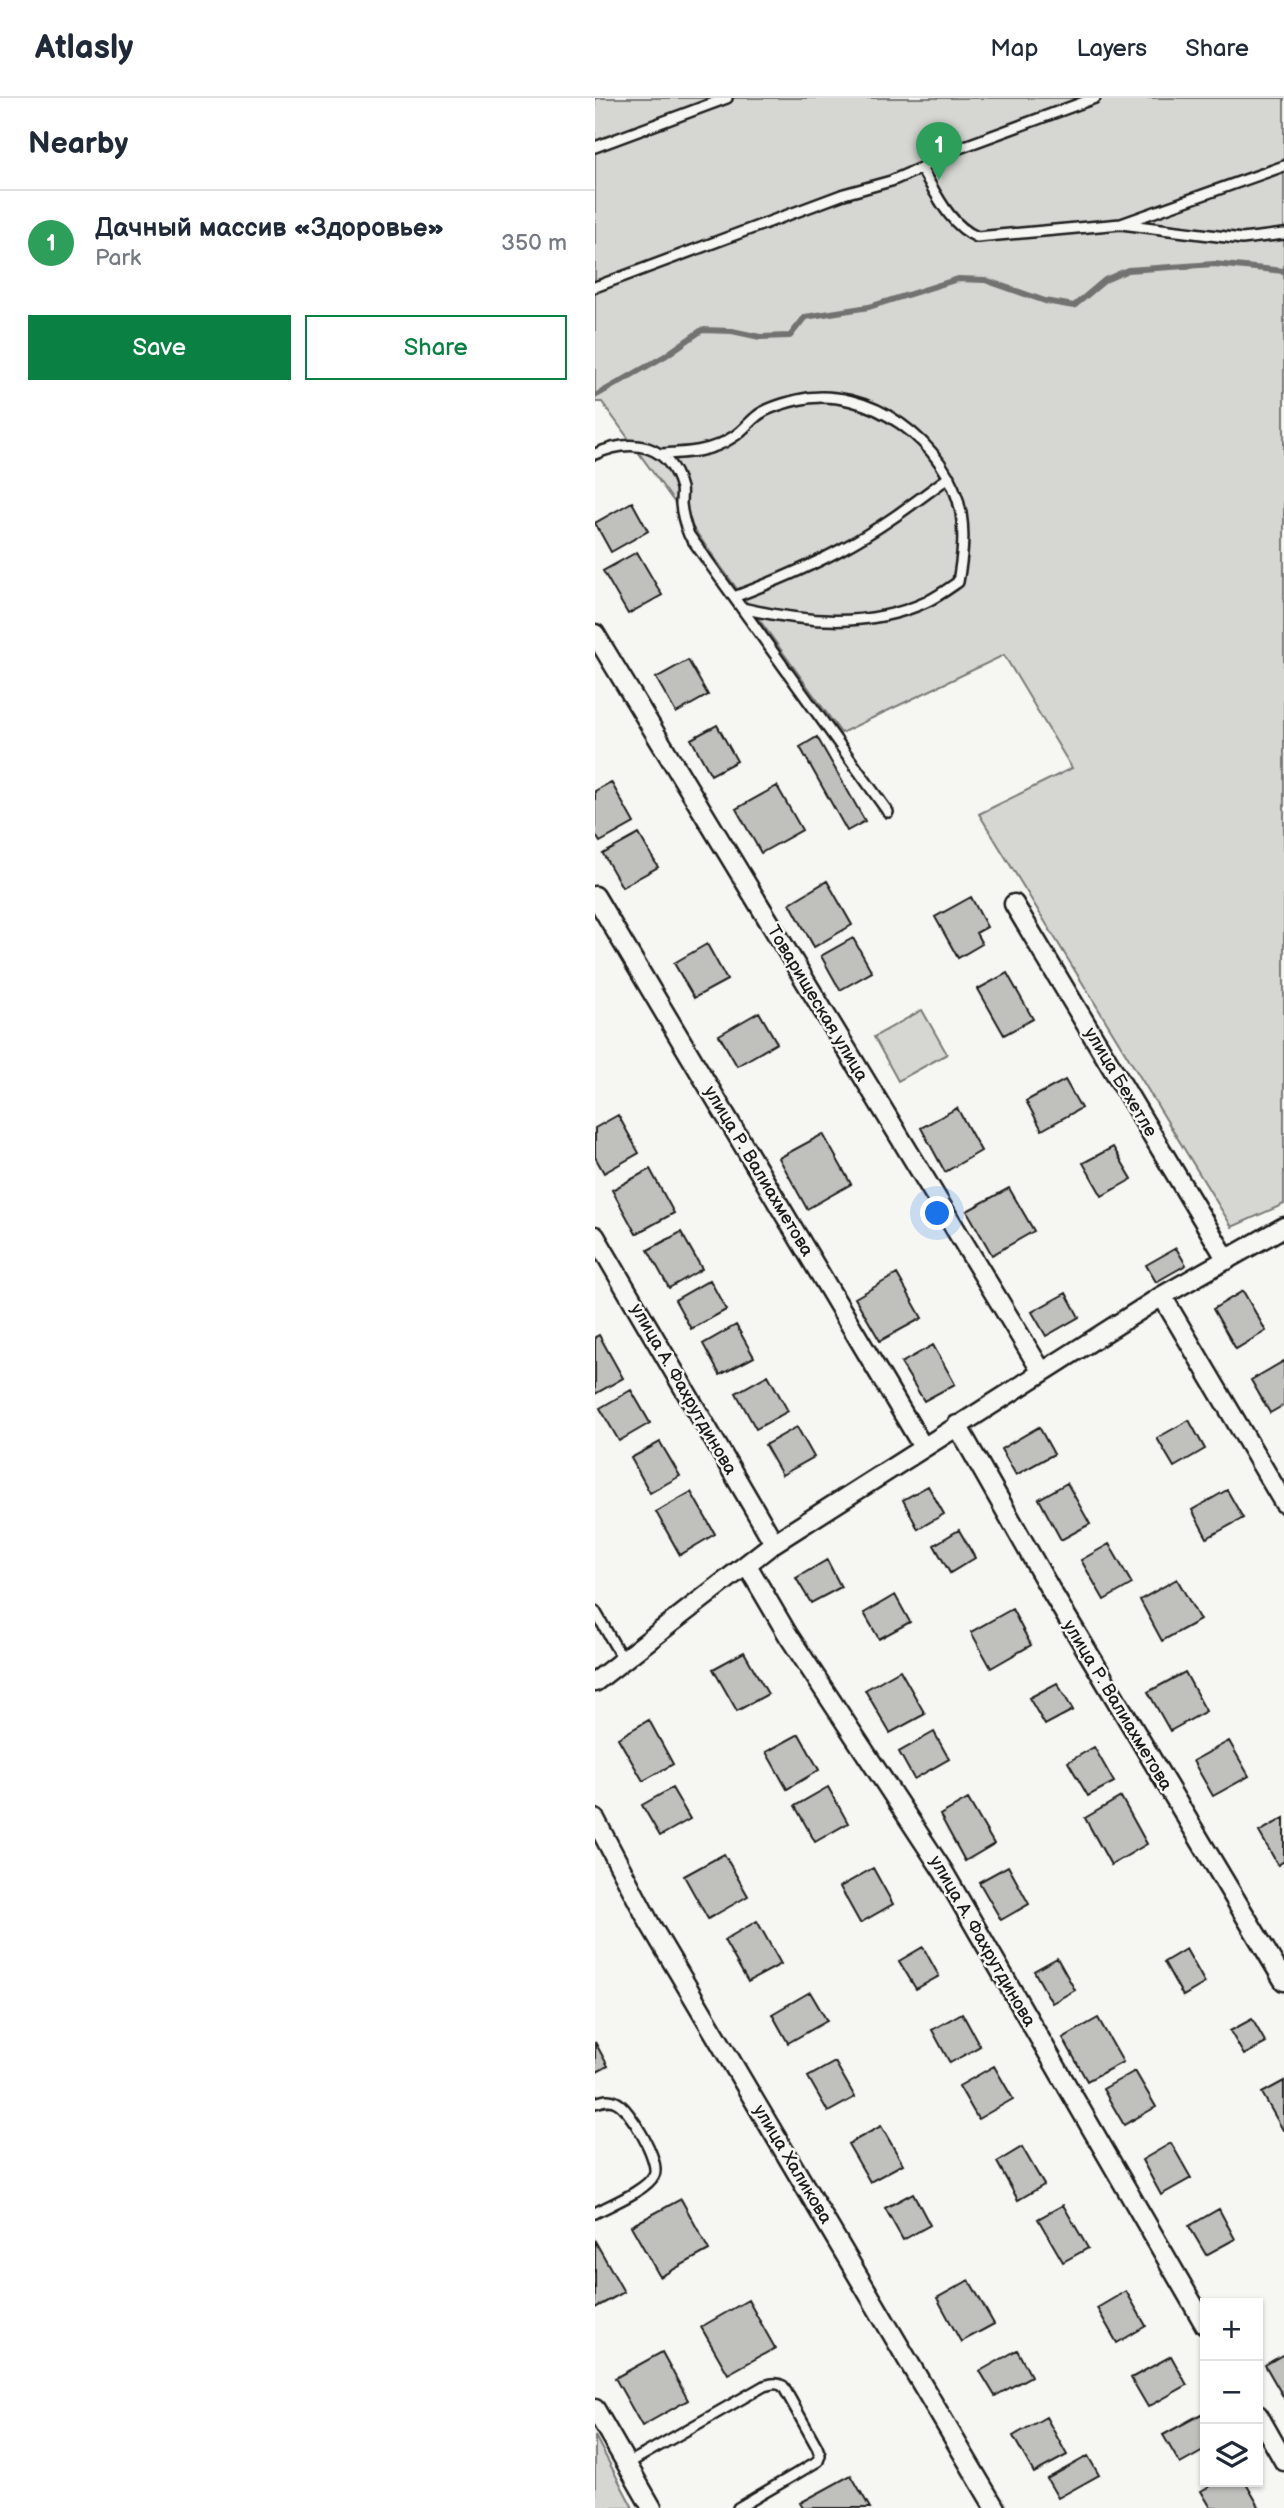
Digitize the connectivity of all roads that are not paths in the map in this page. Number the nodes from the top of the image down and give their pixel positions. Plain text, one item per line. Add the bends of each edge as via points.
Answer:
1 (727, 98) edge
2 (1095, 98) edge
3 (595, 147) edge
4 (1284, 166) edge
5 (921, 168) junction
6 (1121, 224) junction
7 (1284, 234) edge
8 (595, 288) edge
9 (595, 454) edge
10 (661, 454) junction
11 (949, 477) junction
12 (734, 597) junction
13 (743, 608) junction
14 (595, 634) edge
15 (888, 812) dead end
16 (595, 896) edge
17 (1014, 904) dead end
18 (1284, 1227) edge
19 (595, 1236) edge
20 (1227, 1259) junction
21 (1162, 1296) junction
22 (1042, 1372) junction
23 (957, 1425) junction
24 (923, 1447) junction
25 (1284, 1503) edge
26 (774, 1543) junction
27 (747, 1565) junction
28 (595, 1611) edge
29 (623, 1660) junction
30 (595, 1682) edge
31 (595, 1819) edge
32 (1284, 1981) edge
33 (595, 2104) edge
34 (595, 2213) edge
35 (1200, 2316) edge
36 (595, 2409) edge
37 (1263, 2424) edge
38 (1284, 2461) edge
39 (627, 2465) junction
40 (652, 2508) edge
41 (738, 2508) edge
42 (995, 2508) edge

1 - 3 lane
2 - 5 lane via 954,149
4 - 6 lane
5 - 6 lane via 954,221 977,237
5 - 8 lane
6 - 7 lane via 1242,239
9 - 10 lane via 614,446 641,445
10 - 11 lane via 718,446 760,413 799,400 835,399 870,407 902,423 929,447
10 - 12 lane via 675,470 689,535
11 - 12 lane via 843,549
11 - 13 lane via 961,511 964,547 958,582 925,603 881,616 834,621 788,619
12 - 13 lane
13 - 15 lane
14 - 22 street, Товарищеская улица
16 - 24 street, улица Р. Валиахметова
17 - 20 street, улица Бехетле
18 - 20 street
19 - 26 street, улица А. Фахрутдинова
20 - 21 street
21 - 22 street
21 - 25 street
22 - 23 street
23 - 24 street
23 - 32 street, улица Р. Валиахметова
24 - 26 street
26 - 27 street
27 - 29 street
27 - 35 street, улица А. Фахрутдинова via 943,1871
28 - 29 lane
29 - 30 street
31 - 42 street, улица Халикова via 650,1924
33 - 34 lane via 609,2099 627,2110 657,2169 642,2187
36 - 39 street
37 - 38 street
39 - 40 street
39 - 41 lane via 764,2386 779,2384 820,2455 811,2466

